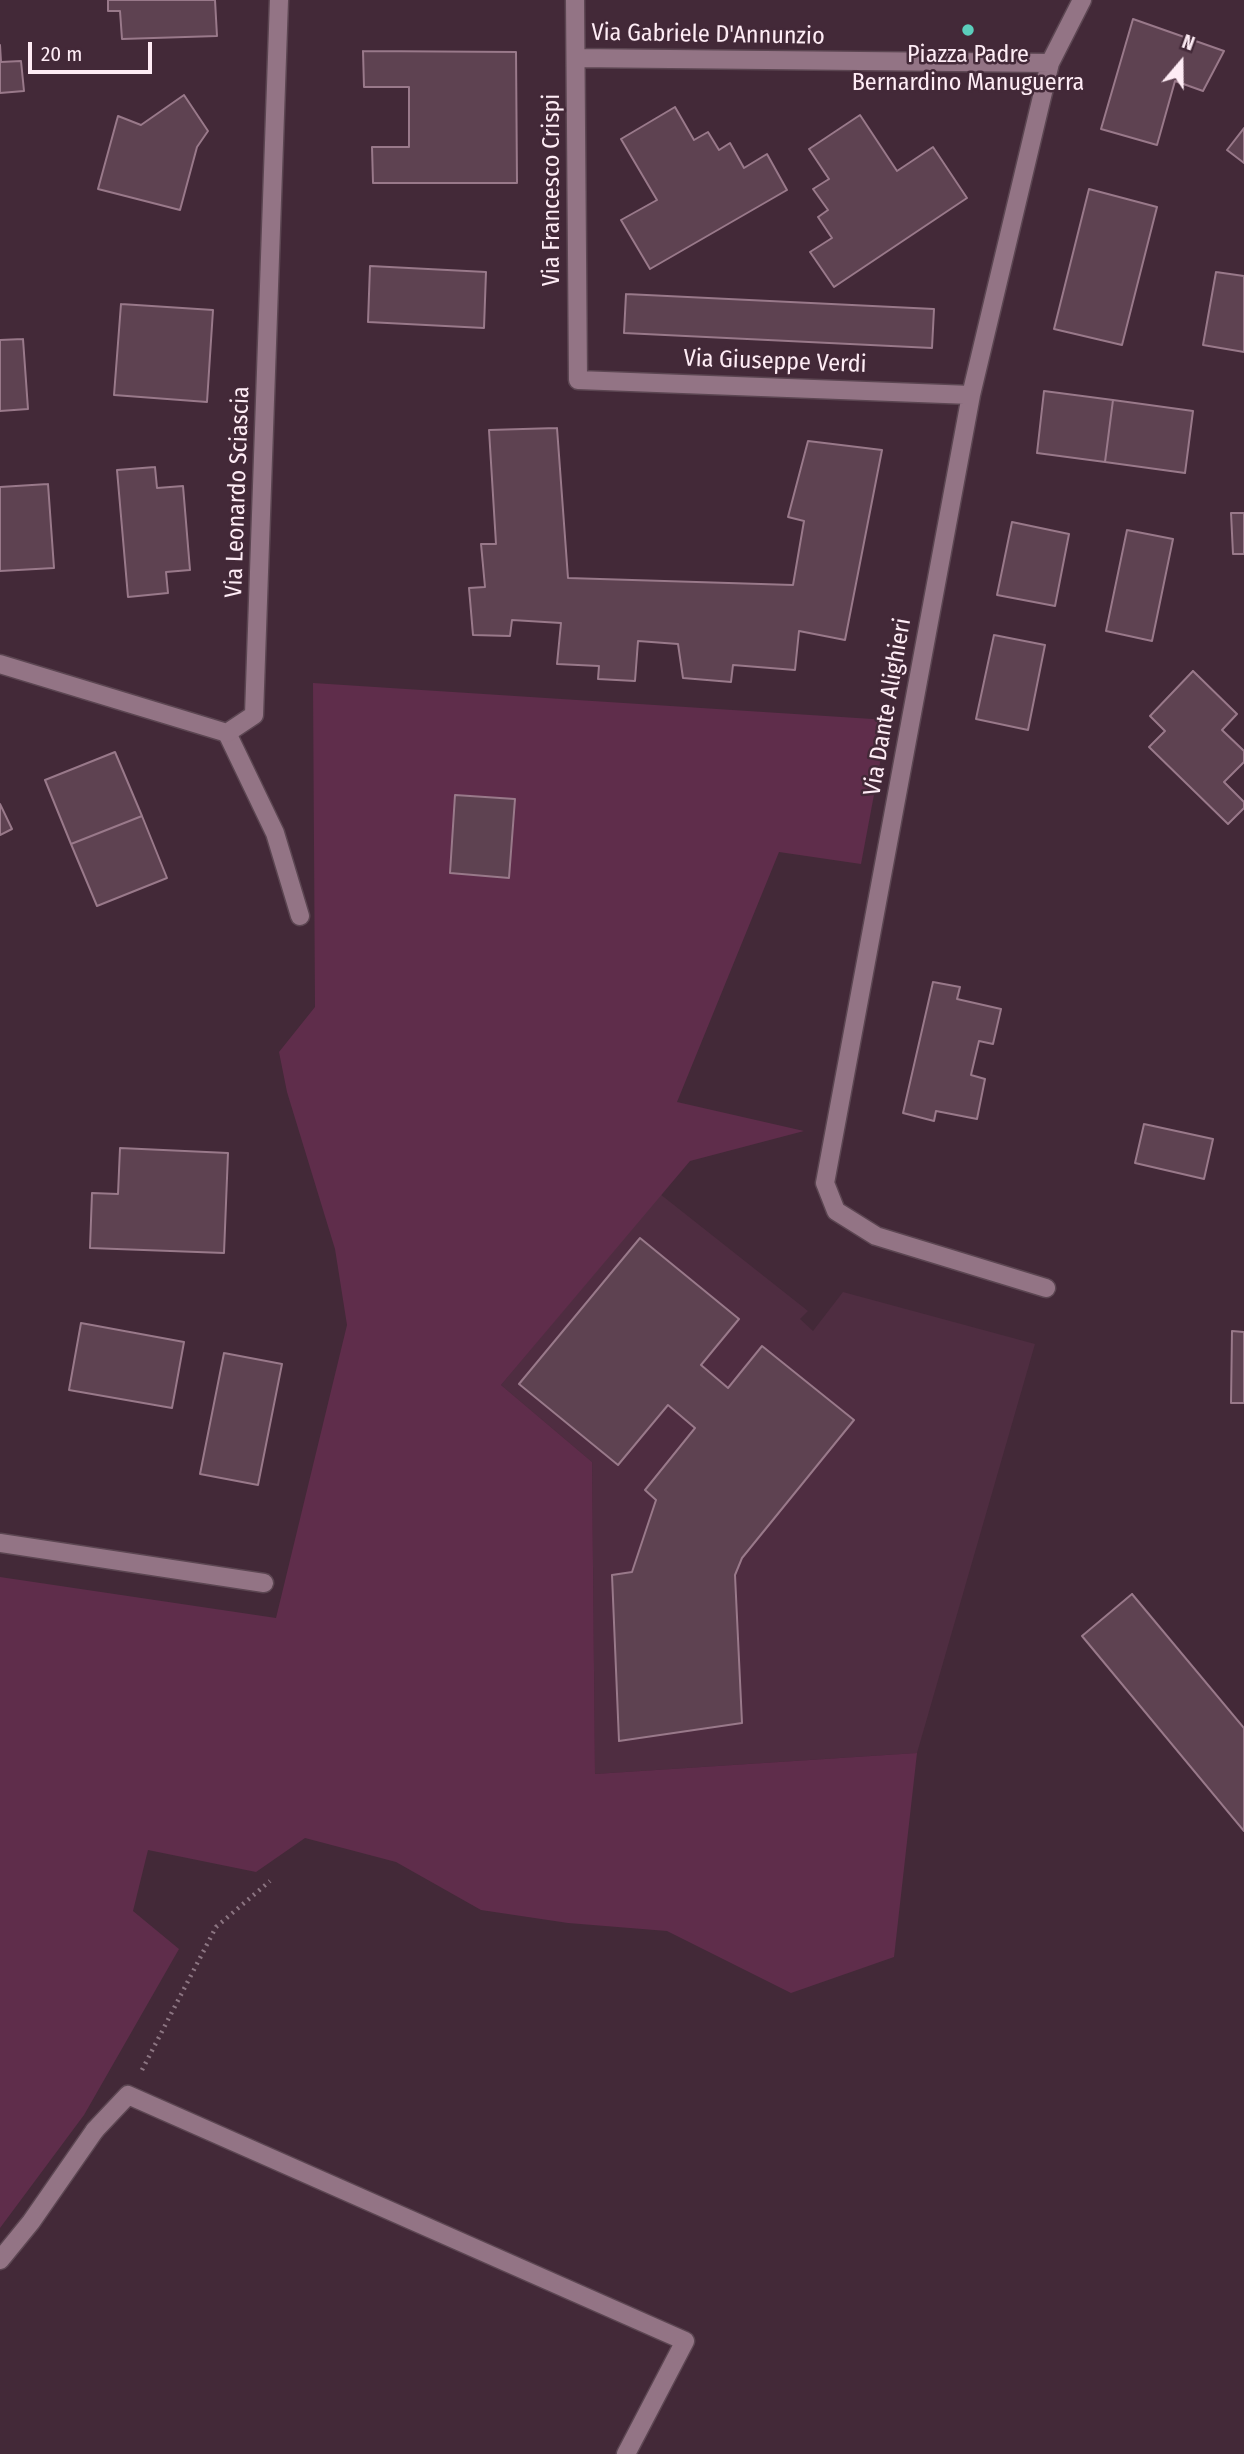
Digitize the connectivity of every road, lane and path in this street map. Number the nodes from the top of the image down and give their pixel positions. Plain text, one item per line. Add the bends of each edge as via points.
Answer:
1 (279, 0) edge
2 (575, 0) edge
3 (1082, 0) edge
4 (576, 58) junction
5 (1050, 63) junction
6 (578, 380) joint
7 (971, 395) junction
8 (0, 664) edge
9 (227, 733) junction
10 (300, 916) dead end
11 (1046, 1288) dead end
12 (0, 1543) edge
13 (264, 1583) dead end
14 (270, 1881) dead end
15 (128, 2095) junction
16 (0, 2260) edge
17 (626, 2454) edge

1 - 9 street, Via Leonardo Sciascia via 254,715
2 - 4 street, Via Francesco Crispi
3 - 5 street, Via Dante Alighieri
4 - 5 street, Via Gabriele D'Annunzio
4 - 6 street, Via Francesco Crispi
5 - 7 street, Via Dante Alighieri
6 - 7 street, Via Giuseppe Verdi
7 - 11 street, Via Dante Alighieri via 825,1183 836,1211 876,1236
8 - 9 street
9 - 10 street via 275,832
12 - 13 street
14 - 15 path via 216,1927
15 - 16 street via 94,2130
15 - 17 street via 685,2341

